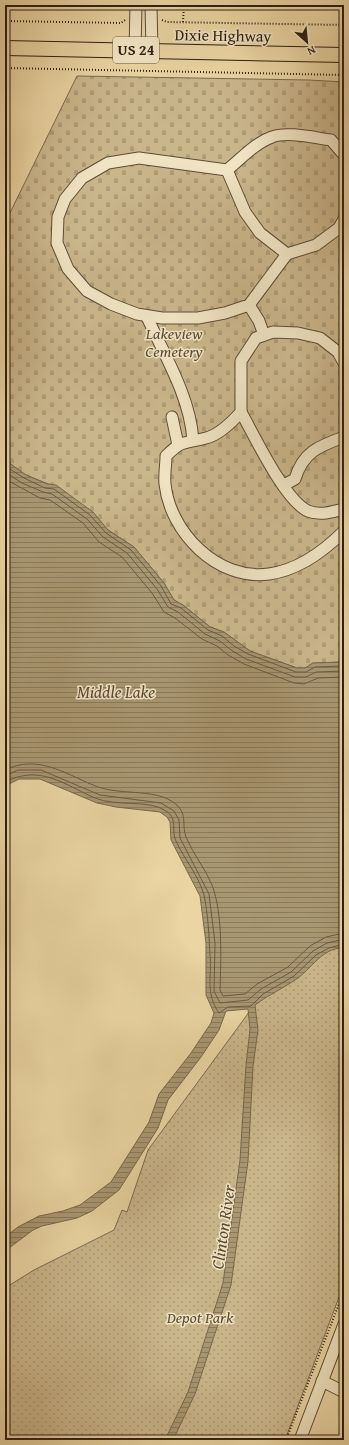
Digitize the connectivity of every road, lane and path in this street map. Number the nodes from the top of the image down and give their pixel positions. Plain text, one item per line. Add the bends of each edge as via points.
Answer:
1 (136, 5) edge
2 (151, 5) edge
3 (184, 5) edge
4 (136, 17) junction
5 (151, 18) junction
6 (5, 21) edge
7 (183, 22) junction
8 (344, 25) edge
9 (5, 48) edge
10 (135, 50) junction
11 (152, 51) junction
12 (344, 55) edge
13 (5, 68) edge
14 (344, 75) edge
15 (344, 155) edge
16 (227, 170) junction
17 (344, 219) edge
18 (287, 254) junction
19 (249, 305) junction
20 (147, 317) junction
21 (264, 335) junction
22 (344, 363) edge
23 (241, 412) junction
24 (172, 417) dead end
25 (344, 437) edge
26 (193, 440) junction
27 (178, 445) junction
28 (284, 485) junction
29 (344, 509) edge
30 (344, 531) edge
31 (344, 1292) edge
32 (344, 1324) edge
33 (322, 1381) junction
34 (344, 1392) edge
35 (286, 1440) edge
36 (300, 1440) edge

1 - 4 street
2 - 5 street
3 - 7 path
4 - 6 path via 121,22
4 - 10 street
5 - 7 path
5 - 11 street
7 - 8 path
9 - 10 main road, Dixie Highway / US 24
10 - 11 main road, Dixie Highway / US 24
11 - 12 main road, Dixie Highway / US 24
13 - 14 path
15 - 16 street via 331,140 290,135 273,136 254,146
16 - 18 street via 244,212 260,233
16 - 20 street via 139,158 124,160 108,163 82,178 65,199 58,217 57,243 68,269 87,291 111,304
17 - 18 street via 339,228 316,245
18 - 19 street
19 - 20 street via 226,313 198,318
19 - 21 street
20 - 26 street via 192,420
21 - 22 street via 273,332 298,333 320,338 338,352
21 - 23 street via 256,338 241,362
23 - 26 street via 230,425 207,438
23 - 28 street
24 - 27 street
25 - 28 street via 319,446 299,466 295,479
26 - 27 street
27 - 30 street via 166,456 165,483 172,512 190,540 212,560 236,573 268,574 300,564 330,545
28 - 29 street via 293,499 307,511 324,515
31 - 35 path
32 - 33 street
33 - 34 street
33 - 36 street

